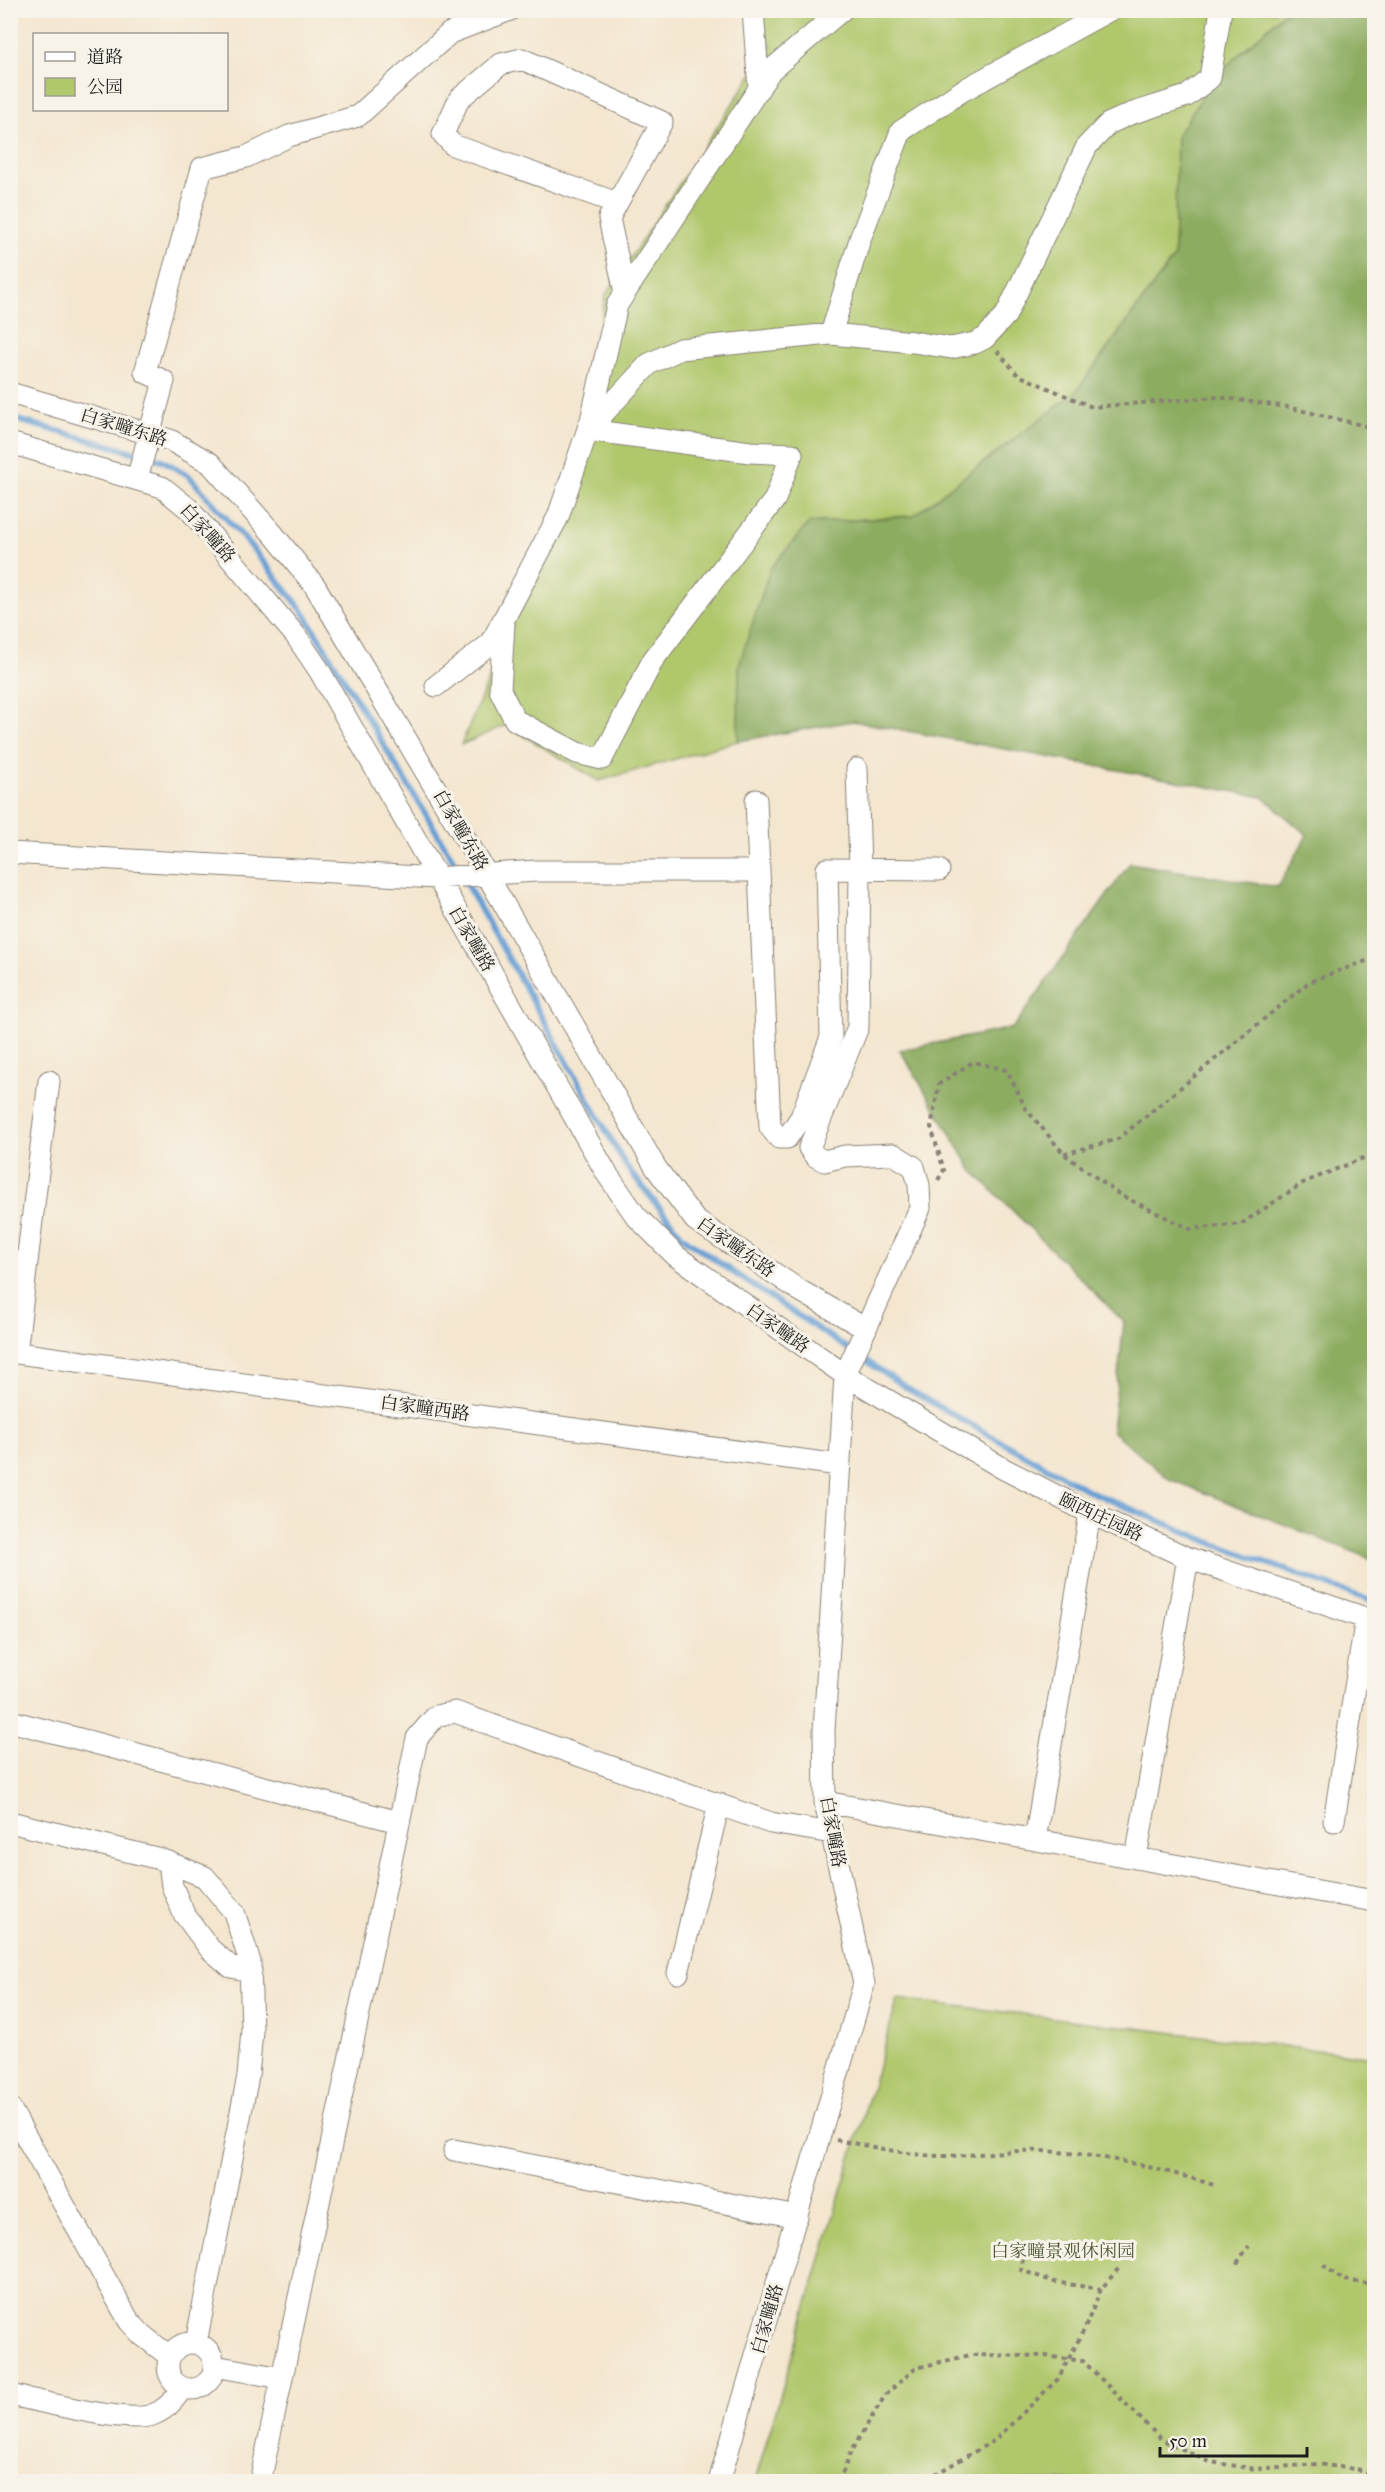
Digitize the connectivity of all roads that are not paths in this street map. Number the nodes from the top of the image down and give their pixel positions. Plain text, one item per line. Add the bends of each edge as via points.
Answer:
1 (510, 10) edge
2 (753, 10) edge
3 (842, 10) edge
4 (1110, 10) edge
5 (1221, 10) edge
6 (759, 88) junction
7 (617, 203) junction
8 (625, 293) junction
9 (831, 334) junction
10 (10, 393) edge
11 (588, 430) junction
12 (10, 443) edge
13 (144, 456) junction
14 (504, 617) junction
15 (436, 686) dead end
16 (857, 769) dead end
17 (756, 800) dead end
18 (10, 853) edge
19 (860, 870) junction
20 (939, 870) dead end
21 (759, 871) junction
22 (462, 876) junction
23 (49, 1081) dead end
24 (13, 1352) edge
25 (855, 1353) junction
26 (839, 1465) junction
27 (1090, 1513) junction
28 (1188, 1558) junction
29 (1370, 1620) edge
30 (10, 1721) edge
31 (825, 1802) junction
32 (719, 1804) junction
33 (1334, 1821) dead end
34 (10, 1822) edge
35 (399, 1822) junction
36 (832, 1833) junction
37 (1035, 1840) junction
38 (1136, 1858) junction
39 (169, 1862) junction
40 (1374, 1901) edge
41 (250, 1971) junction
42 (678, 1973) dead end
43 (10, 2108) edge
44 (454, 2150) dead end
45 (796, 2217) junction
46 (196, 2343) junction
47 (169, 2356) junction
48 (214, 2366) junction
49 (282, 2378) junction
50 (182, 2388) junction
51 (10, 2395) edge
52 (260, 2481) edge
53 (719, 2481) edge

1 - 13 street via 450,33 358,116 289,136 246,157 202,168 145,372 164,381
2 - 6 street
3 - 6 street via 771,70
4 - 9 street via 962,91 901,130 860,239
5 - 9 street via 1210,78 1187,96 1108,124 1087,146 1006,315 985,338 951,348
6 - 8 street
7 - 7 street via 662,122 522,59 501,64 459,99 443,134 453,145
7 - 8 street via 609,219
8 - 11 street via 617,305
9 - 11 street via 680,349 650,364
10 - 13 street, 白家疃东路
11 - 14 street via 558,517
11 - 14 street via 792,454 775,499 653,660 602,759 576,753 515,720 500,690
12 - 13 street, 白家疃路
13 - 22 street, 白家疃路 via 162,487 189,509 296,636
13 - 22 street, 白家疃东路 via 170,440 210,463 315,586
14 - 15 street via 491,643
16 - 19 street
17 - 21 street
18 - 22 street
19 - 20 street
19 - 21 street via 827,869 831,1037 801,1117 788,1138 779,1138 770,1126
19 - 25 street via 858,1027 809,1148 824,1161 893,1154 914,1167 920,1208
21 - 22 street
22 - 25 street, 白家疃东路 via 656,1168 695,1220 799,1290
22 - 25 street, 白家疃路 via 607,1174 636,1216 676,1256
23 - 24 street
24 - 26 street, 白家疃西路
25 - 26 street, 白家疃路
25 - 27 street, 颐西庄园路 via 1004,1469
26 - 31 street, 白家疃路 via 824,1731
27 - 28 street, 颐西庄园路
27 - 37 street
28 - 29 street, 颐西庄园路
28 - 38 street
29 - 33 street
30 - 35 street
31 - 36 street, 白家疃路
31 - 37 street
32 - 35 street via 455,1712 436,1716 417,1738
32 - 36 street via 771,1822
32 - 42 street
34 - 39 street
35 - 49 street
36 - 45 street, 白家疃路 via 864,1984
37 - 38 street
38 - 40 street
39 - 41 street via 172,1886 184,1914 210,1949 231,1967
39 - 41 street via 205,1877 234,1912
41 - 46 street via 252,2031 248,2076
43 - 47 street via 129,2321
44 - 45 street
45 - 53 street, 白家疃路
46 - 47 street via 181,2345
46 - 48 street via 209,2352
47 - 50 street via 168,2372
48 - 49 street
48 - 50 street via 204,2386
49 - 52 street
50 - 51 street via 174,2402 152,2415 132,2418

